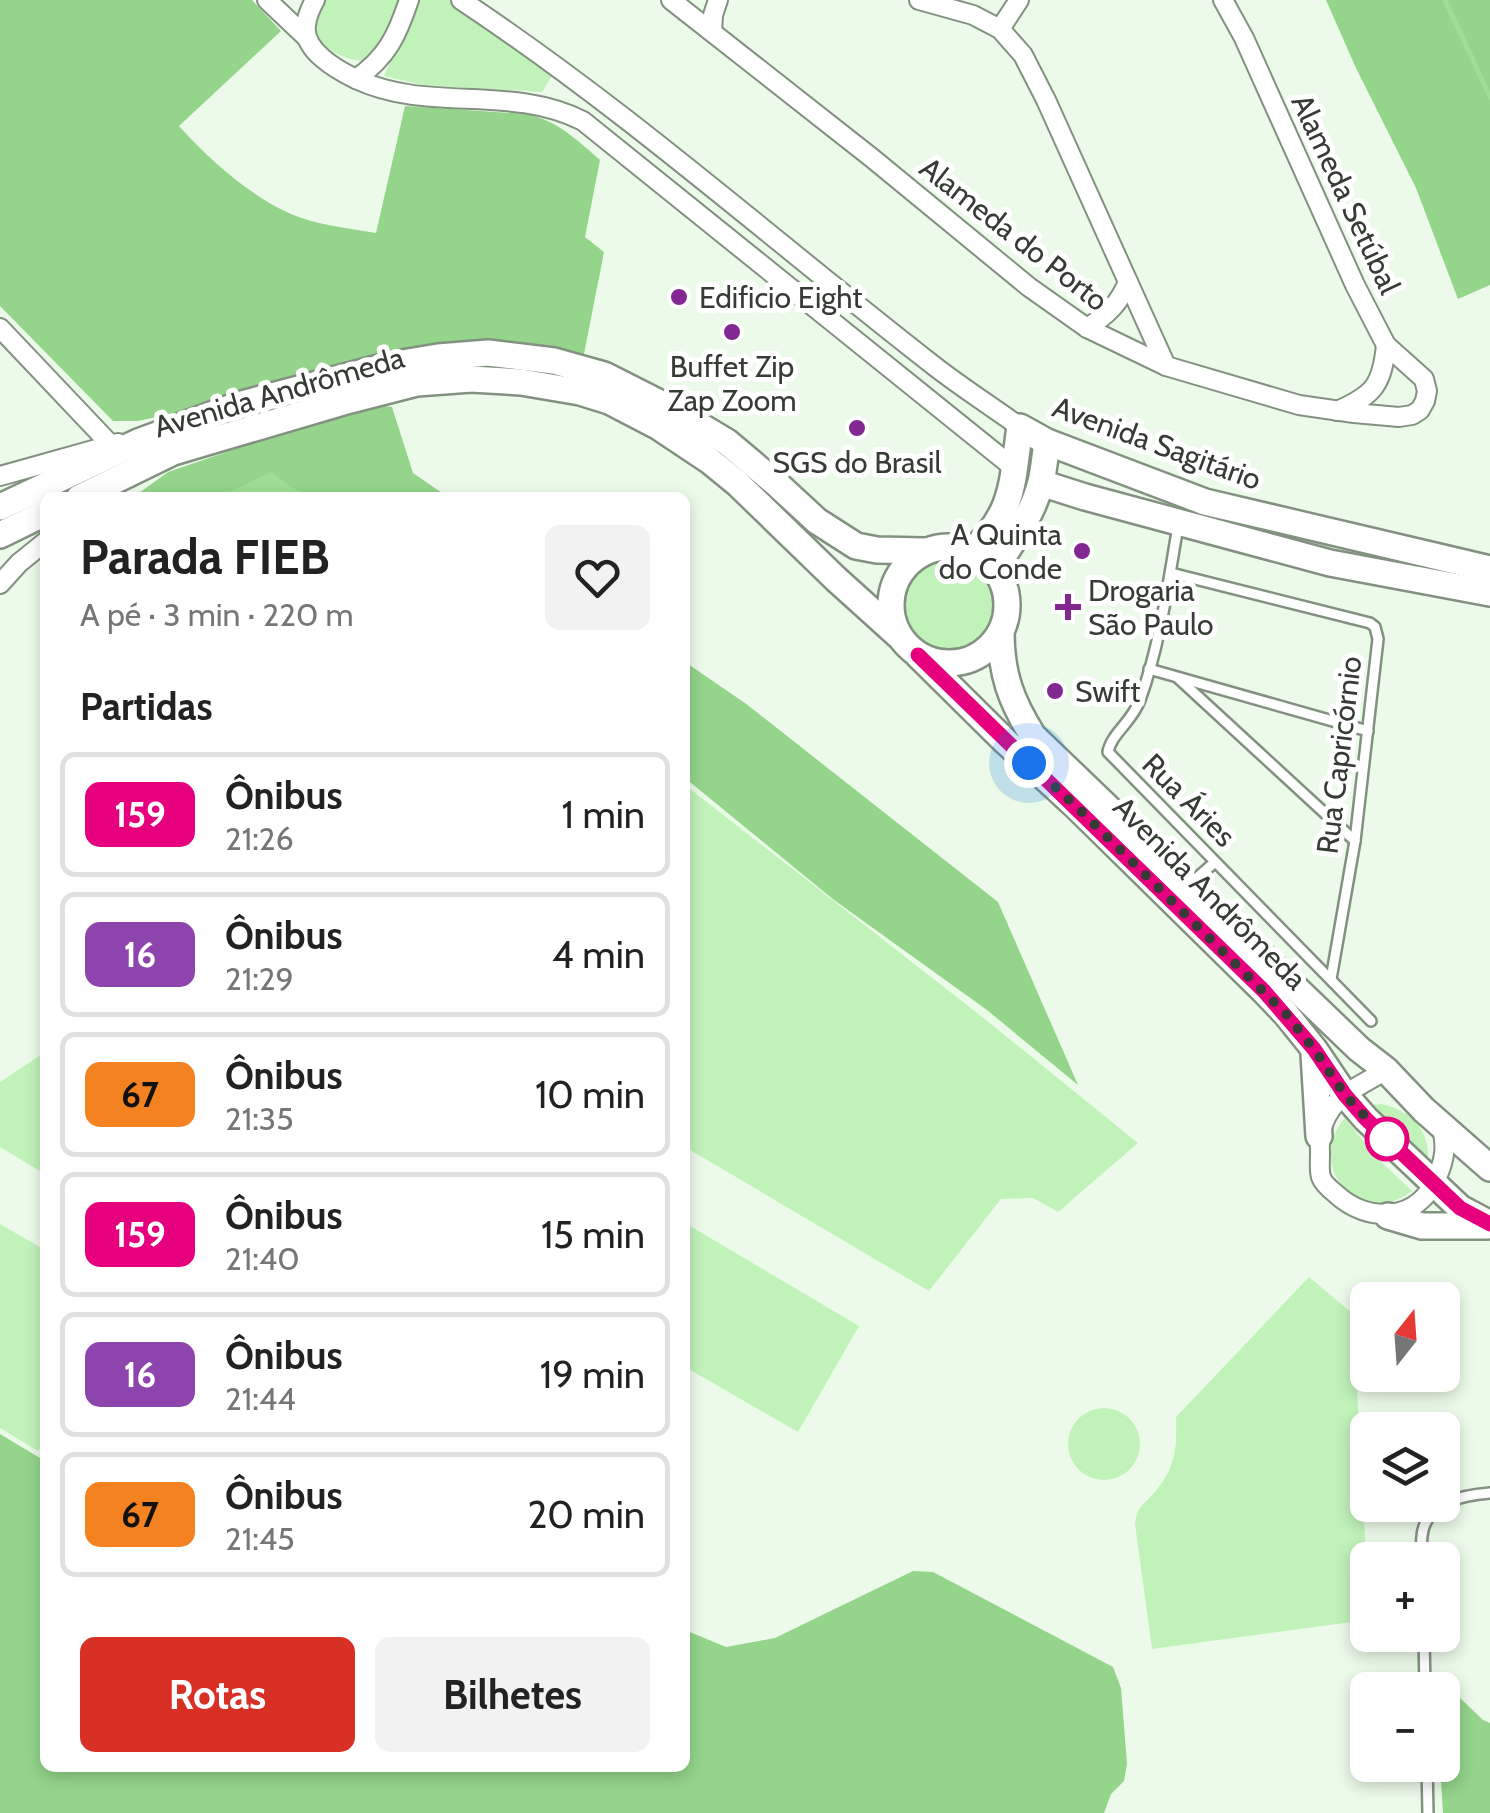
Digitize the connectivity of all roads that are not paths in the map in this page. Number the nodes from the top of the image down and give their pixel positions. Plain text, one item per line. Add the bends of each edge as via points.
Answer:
1 (266, 0) edge
2 (315, 0) edge
3 (410, 0) edge
4 (462, 0) edge
5 (671, 0) edge
6 (718, 0) edge
7 (919, 0) edge
8 (1019, 0) edge
9 (1223, 0) edge
10 (1000, 29) junction
11 (712, 32) junction
12 (306, 36) junction
13 (356, 79) junction
14 (1128, 282) junction
15 (0, 328) edge
16 (1087, 328) junction
17 (1386, 345) junction
18 (1166, 366) junction
19 (1426, 402) joint
20 (1337, 411) junction
21 (1020, 427) junction
22 (138, 442) junction
23 (1047, 442) junction
24 (110, 444) junction
25 (1014, 468) junction
26 (128, 475) junction
27 (0, 476) edge
28 (1041, 483) junction
29 (92, 492) edge
30 (107, 492) edge
31 (0, 507) edge
32 (40, 515) edge
33 (1179, 523) junction
34 (0, 535) edge
35 (40, 546) edge
36 (972, 551) junction
37 (925, 552) junction
38 (994, 568) junction
39 (1490, 569) edge
40 (1171, 573) junction
41 (0, 584) edge
42 (1490, 594) edge
43 (1001, 632) junction
44 (898, 635) junction
45 (918, 655) junction
46 (1149, 669) junction
47 (1178, 678) junction
48 (1368, 731) junction
49 (1355, 841) junction
50 (1215, 862) junction
51 (1188, 885) junction
52 (1331, 979) junction
53 (1371, 1021) dead end
54 (1314, 1049) junction
55 (1386, 1070) junction
56 (1345, 1095) junction
57 (1440, 1126) junction
58 (1319, 1136) junction
59 (1490, 1168) edge
60 (1434, 1184) junction
61 (1388, 1216) junction
62 (1490, 1225) edge
63 (1490, 1493) edge
64 (1422, 1542) edge
65 (1427, 1782) edge
66 (1428, 1813) edge

1 - 12 street
2 - 12 street
3 - 13 street via 387,52
4 - 21 street, Avenida Sagitário
5 - 11 street, Alameda do Porto
6 - 11 street
7 - 10 street via 973,14
8 - 10 street
9 - 17 street, Alameda Setúbal
10 - 14 street via 1023,55 1046,100
11 - 16 street, Alameda do Porto
12 - 13 street via 335,69
13 - 25 street via 418,96 519,101 582,121
14 - 16 street via 1108,314
14 - 18 street
15 - 24 street
16 - 18 street, Alameda do Porto
17 - 19 street, Alameda Setúbal via 1424,379
17 - 20 street via 1380,380 1359,402
18 - 20 street, Alameda do Porto
19 - 20 street, Alameda do Porto via 1399,417
21 - 23 main road, Avenida Sagitário
21 - 25 main road
22 - 24 street
22 - 31 main road, Avenida Andrômeda
22 - 37 main road, Avenida Andrômeda via 238,405 390,364 488,353 528,356 604,375 676,412 727,442 856,546
23 - 28 main road
23 - 39 main road, Avenida Sagitário via 1205,502
24 - 27 street
25 - 36 main road via 1006,509
26 - 29 main road, Avenida Andrômeda
26 - 30 street
26 - 44 main road, Avenida Andrômeda via 173,452 417,383 471,379 580,392 659,427 710,461
28 - 33 main road, Avenida Sagitário
28 - 38 main road
32 - 34 main road
33 - 40 lane, Rua Áries
33 - 42 main road, Avenida Sagitário via 1330,563
35 - 41 street
36 - 37 main road
36 - 38 main road
37 - 44 main road via 896,578 890,597
38 - 43 main road via 1008,606
40 - 46 lane, Rua Áries
40 - 48 lane, Rua Capricórnio via 1375,627
43 - 45 main road via 962,662
43 - 51 main road, Avenida Andrômeda via 1012,703 1033,736
44 - 45 main road
45 - 54 main road, Avenida Andrômeda via 1264,991
46 - 47 lane
46 - 50 lane, Rua Áries via 1132,718 1108,752
47 - 48 lane
47 - 49 lane
48 - 49 lane, Rua Capricórnio
49 - 52 lane, Rua Capricórnio
50 - 51 lane
50 - 52 lane, Rua Áries
51 - 55 main road, Avenida Andrômeda
52 - 53 lane, Rua Áries
54 - 56 main road, Avenida Andrômeda
54 - 58 main road
55 - 56 street
55 - 57 main road, Avenida Andrômeda
56 - 58 street
56 - 60 main road, Avenida Andrômeda
57 - 59 main road, Avenida Andrômeda
57 - 60 street via 1445,1154
58 - 61 street via 1321,1178 1346,1204
60 - 61 street via 1414,1205
60 - 62 main road, Avenida Andrômeda
61 - 62 main road via 1422,1226
63 - 64 lane via 1441,1506 1430,1516
65 - 66 lane

